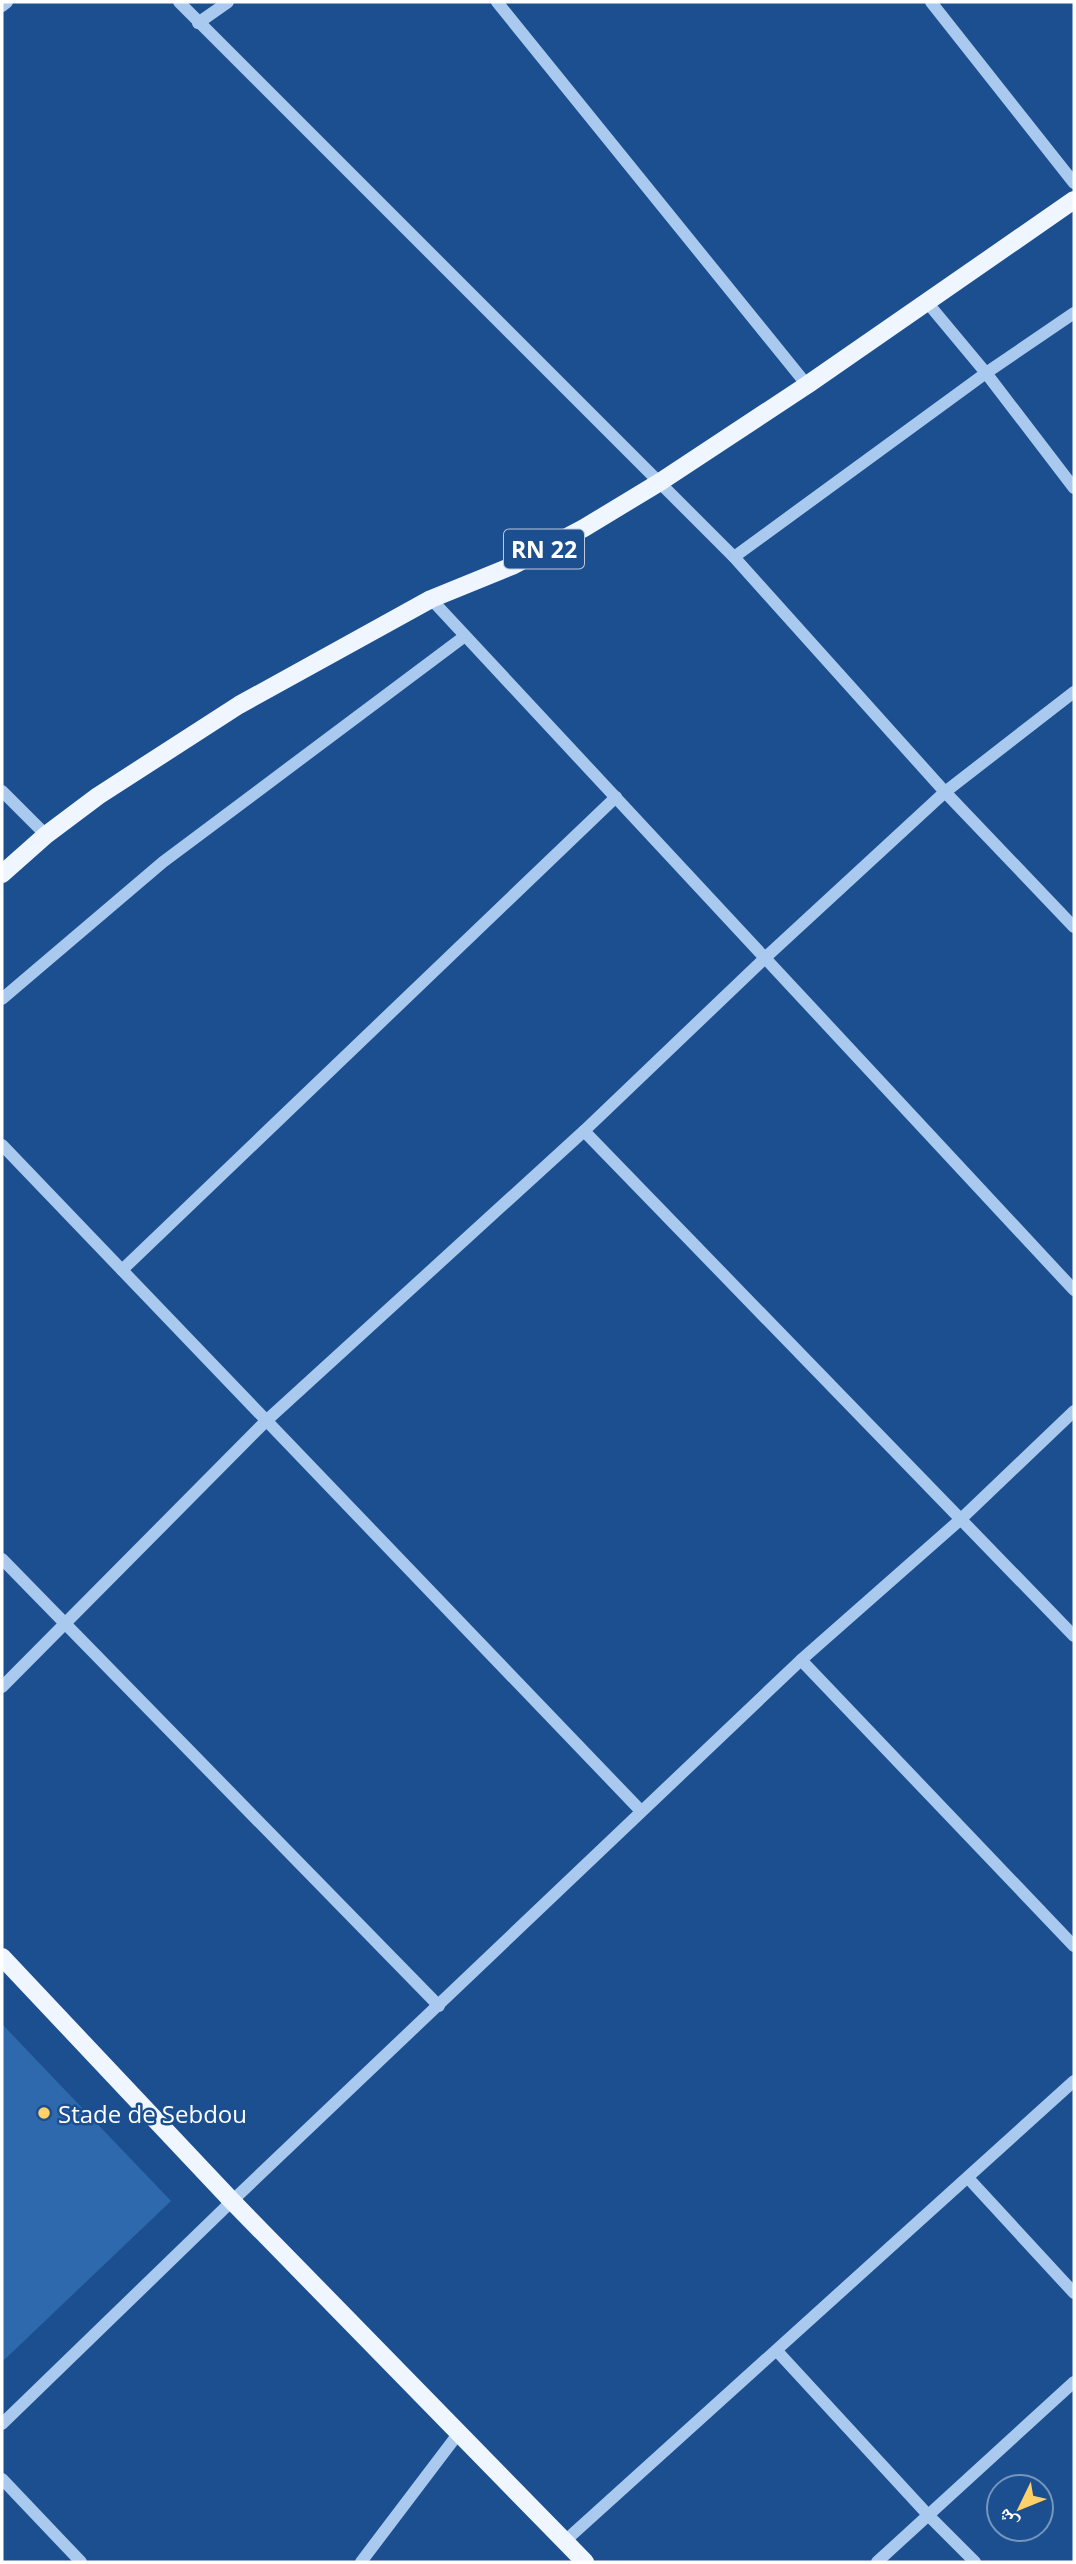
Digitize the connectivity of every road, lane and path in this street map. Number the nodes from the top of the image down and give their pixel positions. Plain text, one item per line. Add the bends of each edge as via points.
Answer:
1 (7, 2) edge
2 (179, 2) edge
3 (228, 2) edge
4 (497, 2) edge
5 (931, 2) edge
6 (2, 5) edge
7 (198, 23) junction
8 (1074, 183) edge
9 (1074, 200) edge
10 (926, 302) junction
11 (1074, 313) edge
12 (986, 373) junction
13 (807, 385) junction
14 (660, 482) junction
15 (1074, 488) edge
16 (734, 556) junction
17 (431, 599) junction
18 (465, 636) junction
19 (1074, 692) edge
20 (2, 791) edge
21 (945, 792) junction
22 (616, 797) junction
23 (47, 835) junction
24 (2, 874) edge
25 (1074, 926) edge
26 (765, 958) junction
27 (2, 999) edge
28 (584, 1131) junction
29 (2, 1145) edge
30 (122, 1270) junction
31 (1074, 1290) edge
32 (1074, 1411) edge
33 (266, 1421) junction
34 (961, 1519) junction
35 (2, 1559) edge
36 (65, 1625) junction
37 (1074, 1636) edge
38 (801, 1660) junction
39 (2, 1687) edge
40 (641, 1811) junction
41 (1074, 1946) edge
42 (2, 1957) edge
43 (439, 2006) junction
44 (1074, 2081) edge
45 (969, 2179) junction
46 (232, 2201) junction
47 (1074, 2293) edge
48 (777, 2351) junction
49 (1074, 2382) edge
50 (2, 2424) edge
51 (458, 2434) junction
52 (2, 2479) edge
53 (929, 2516) junction
54 (565, 2541) junction
55 (81, 2562) edge
56 (361, 2562) edge
57 (585, 2562) edge
58 (877, 2562) edge
59 (975, 2562) edge

1 - 6 street
2 - 7 street
3 - 7 street
4 - 13 street
5 - 8 street
7 - 14 street
9 - 10 main road, RN 22
10 - 12 street
10 - 13 main road, RN 22
11 - 12 street
12 - 15 street
12 - 16 street
13 - 14 main road, RN 22
14 - 16 street
14 - 17 main road, RN 22 via 512,566
16 - 21 street
17 - 18 street
17 - 23 main road, RN 22 via 239,705 98,796
18 - 22 street
18 - 27 street via 163,862
19 - 21 street
20 - 23 street
21 - 25 street
21 - 26 street
22 - 26 street
22 - 30 street
23 - 24 main road, RN 22
26 - 28 street
26 - 31 street
28 - 33 street
28 - 34 street
29 - 30 street
30 - 33 street
32 - 34 street
33 - 36 street
33 - 40 street
34 - 37 street
34 - 38 street
35 - 36 street
36 - 39 street
36 - 43 street
38 - 40 street
38 - 41 street
40 - 43 street
42 - 46 main road
43 - 46 street
44 - 45 street
45 - 47 street
45 - 48 street
46 - 50 street
46 - 51 main road
48 - 53 street
48 - 54 street
49 - 53 street
51 - 54 main road
51 - 56 street
52 - 55 street
53 - 58 street
53 - 59 street
54 - 57 main road

